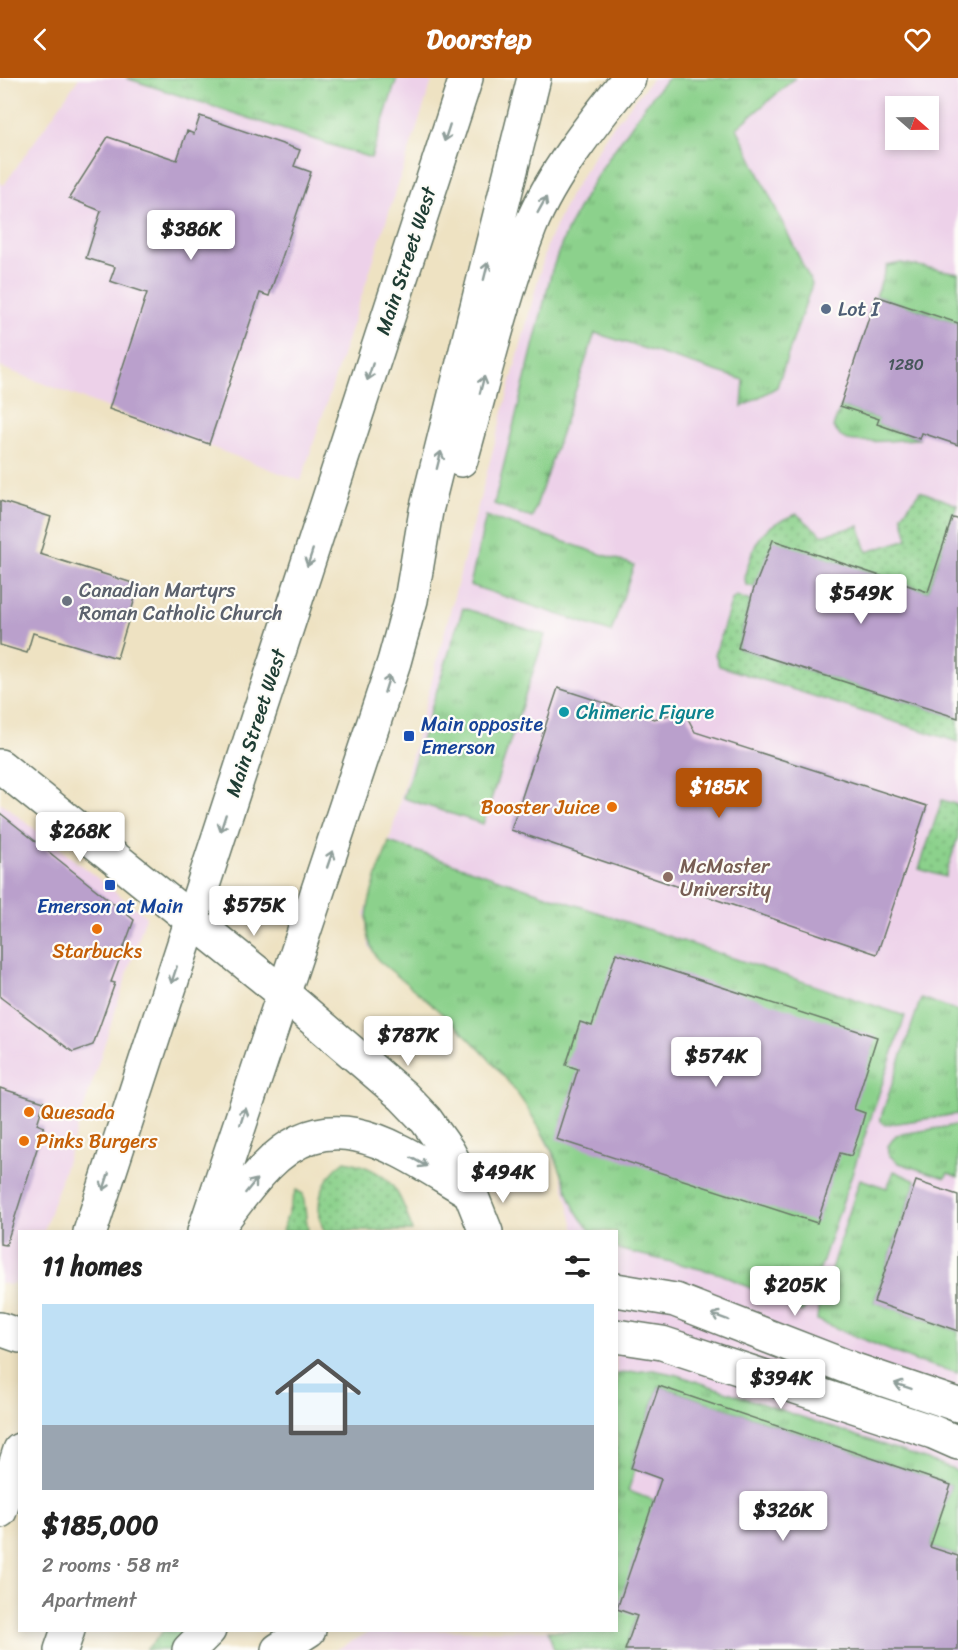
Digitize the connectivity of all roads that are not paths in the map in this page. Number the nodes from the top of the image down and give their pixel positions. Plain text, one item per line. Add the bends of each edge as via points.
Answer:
1 (466, 78) edge
2 (534, 78) edge
3 (629, 78) edge
4 (411, 600) junction
5 (0, 765) edge
6 (192, 920) junction
7 (284, 994) junction
8 (470, 1192) junction
9 (91, 1230) edge
10 (205, 1230) edge
11 (216, 1230) edge
12 (485, 1230) edge
13 (618, 1290) edge
14 (0, 1329) edge
15 (18, 1335) edge
16 (618, 1336) edge
17 (958, 1405) edge
18 (958, 1443) edge
19 (18, 1456) edge
20 (0, 1511) edge
21 (67, 1632) edge
22 (207, 1632) edge
23 (306, 1632) edge
24 (62, 1650) edge
25 (189, 1650) edge
26 (278, 1650) edge

1 -> 6 main road, Main Street West
4 -> 2 main road via 426,511
4 -> 3 main road via 446,515 506,298 531,225 562,169
7 -> 4 main road via 370,740
5 - 6 main road
6 - 7 main road
6 -> 9 main road, Main Street West
7 - 8 main road via 426,1120
10 -> 7 main road
11 -> 8 main road via 266,1166 299,1139 315,1134 360,1134
8 - 12 main road
17 -> 13 main road via 855,1370 675,1300
14 - 15 main road
16 - 18 main road via 662,1343
19 - 20 main road
21 - 24 main road
22 - 25 main road
23 - 26 main road

